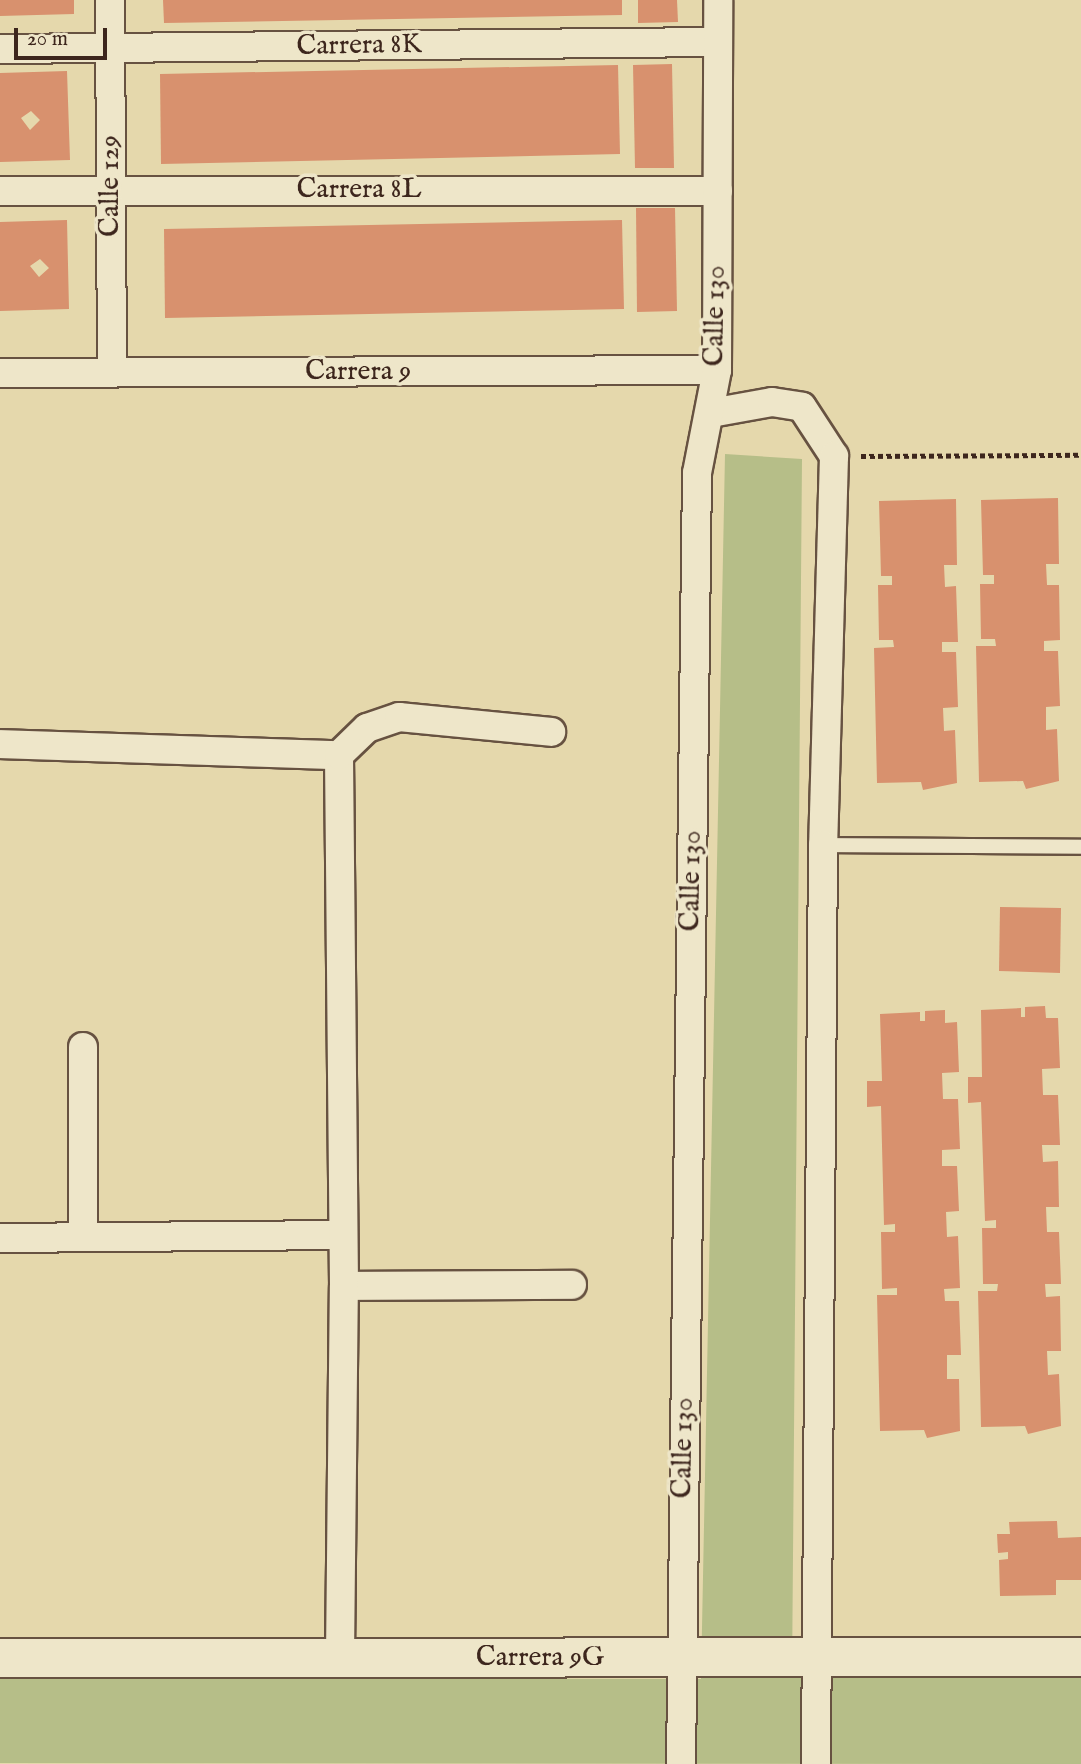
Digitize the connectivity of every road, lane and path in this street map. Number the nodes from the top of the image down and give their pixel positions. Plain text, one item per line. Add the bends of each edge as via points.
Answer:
1 (110, 0) edge
2 (718, 0) edge
3 (718, 42) junction
4 (110, 48) junction
5 (0, 49) edge
6 (111, 190) junction
7 (0, 191) edge
8 (718, 191) junction
9 (717, 370) junction
10 (112, 372) junction
11 (0, 373) edge
12 (711, 413) junction
13 (1081, 455) edge
14 (834, 456) junction
15 (551, 732) dead end
16 (0, 744) edge
17 (339, 755) junction
18 (823, 845) junction
19 (1081, 848) edge
20 (83, 1047) dead end
21 (343, 1236) junction
22 (83, 1237) junction
23 (0, 1238) edge
24 (572, 1285) dead end
25 (344, 1286) junction
26 (340, 1657) junction
27 (1081, 1657) edge
28 (0, 1658) edge
29 (681, 1658) junction
30 (814, 1658) junction
31 (681, 1764) edge
32 (816, 1764) edge

1 - 4 street, Calle 129
2 - 3 street, Calle 130
3 - 4 street, Carrera 8K
3 - 8 street, Calle 130
4 - 5 street, Carrera 8K
4 - 6 street, Calle 129
6 - 7 street, Carrera 8L
6 - 8 street, Carrera 8L
6 - 10 street, Calle 129
8 - 9 street, Calle 130
9 - 10 street, Carrera 9
9 - 12 street, Calle 130
10 - 11 street, Carrera 9
12 - 14 street via 772,402 802,407
12 - 29 street, Calle 130 via 697,473
13 - 14 path
14 - 18 street
15 - 17 street via 400,717 367,728
16 - 17 street
17 - 21 street
18 - 19 lane
18 - 30 street
20 - 22 street
21 - 22 street
21 - 25 street
22 - 23 street
24 - 25 street
25 - 26 street
26 - 28 street, Carrera 9G
26 - 29 street, Carrera 9G
27 - 30 street, Carrera 9G
29 - 30 street, Carrera 9G
29 - 31 street, Calle 130
30 - 32 street

